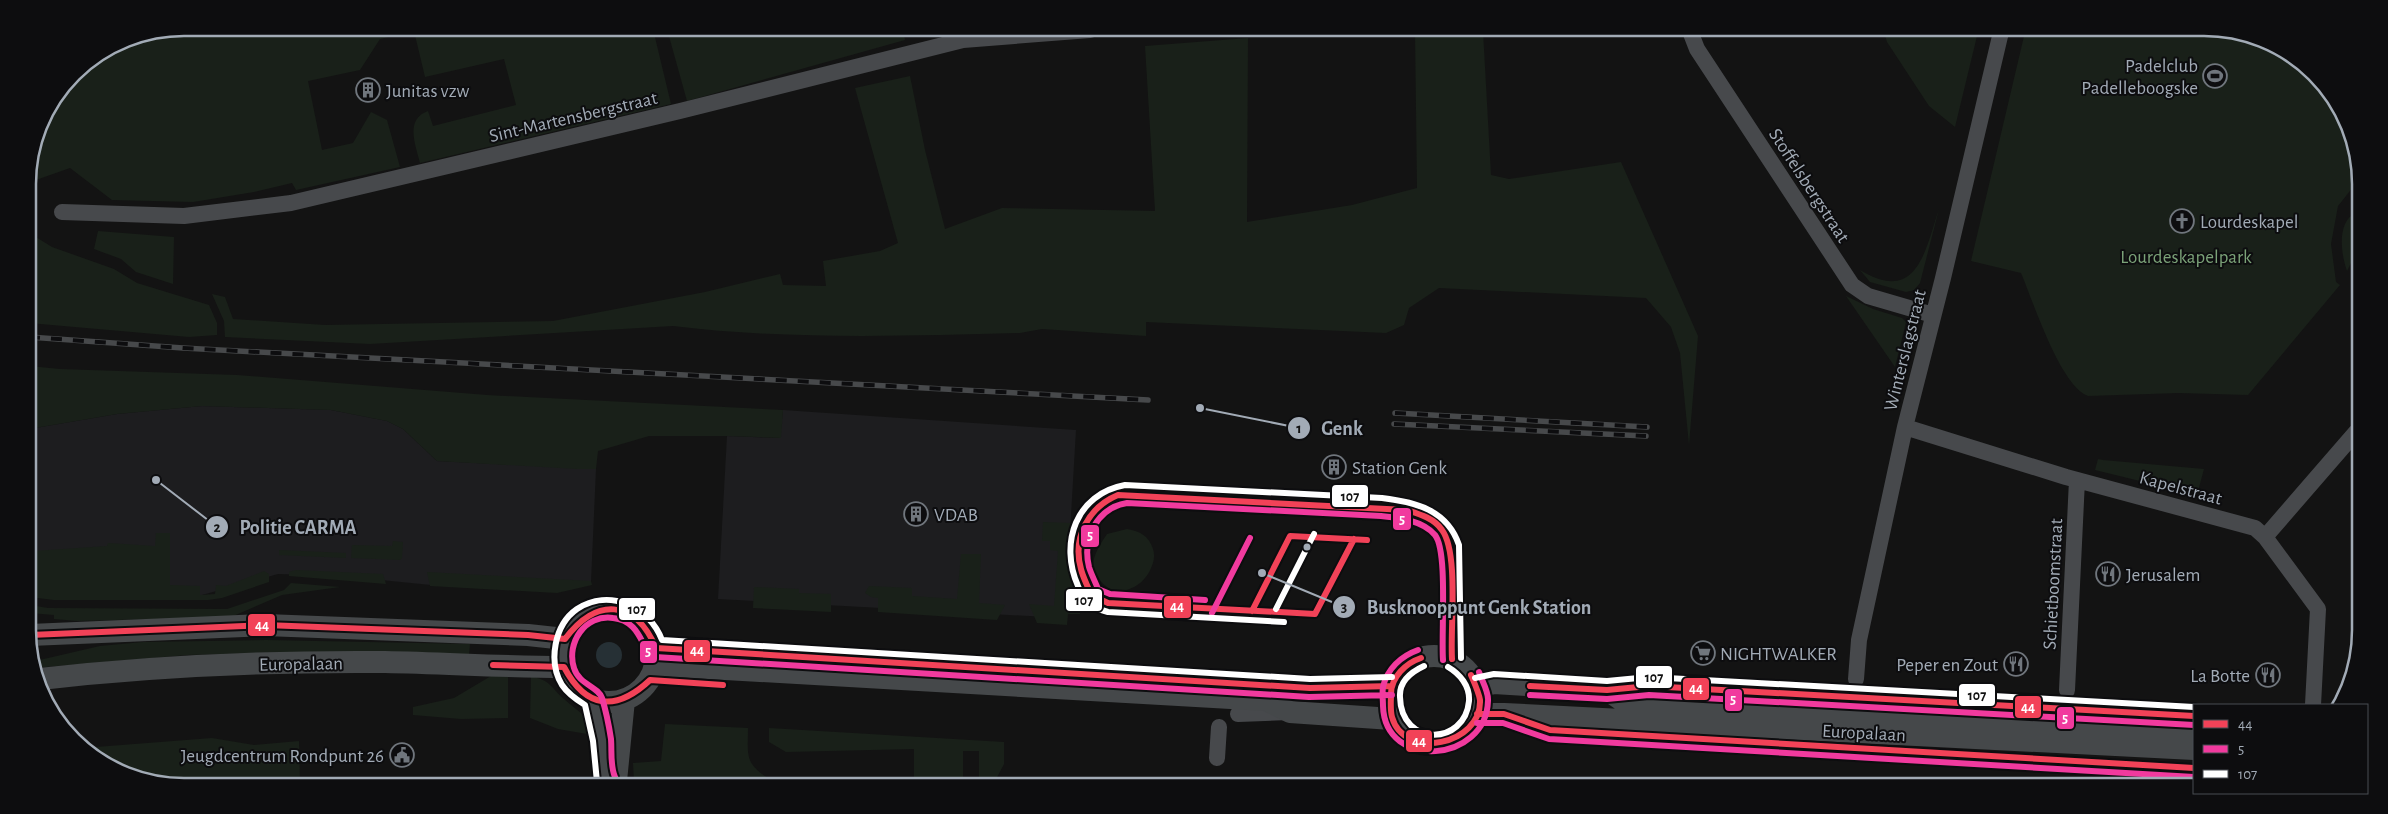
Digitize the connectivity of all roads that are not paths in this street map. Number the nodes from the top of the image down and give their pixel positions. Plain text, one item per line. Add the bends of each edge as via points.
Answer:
1 (1692, 36) edge
2 (2000, 36) edge
3 (1006, 37) edge
4 (62, 212) dead end
5 (1933, 314) junction
6 (1905, 427) junction
7 (2352, 437) edge
8 (2077, 480) junction
9 (2265, 537) junction
10 (37, 635) edge
11 (565, 639) junction
12 (656, 657) junction
13 (564, 667) junction
14 (45, 679) edge
15 (1856, 679) dead end
16 (1392, 686) junction
17 (1477, 688) junction
18 (1637, 688) dead end
19 (1607, 690) junction
20 (2067, 690) dead end
21 (593, 700) junction
22 (624, 700) junction
23 (2313, 704) edge
24 (1290, 712) junction
25 (1238, 714) dead end
26 (1477, 714) junction
27 (1504, 714) junction
28 (1392, 719) junction
29 (1219, 727) dead end
30 (2193, 732) edge
31 (1620, 734) dead end
32 (2193, 749) edge
33 (1217, 758) dead end
34 (605, 778) edge
35 (618, 778) edge

1 - 5 street, Stoffelsbergstraat via 1852,285 1868,296
2 - 5 street, Winterslagstraat
3 - 4 street, Sint-Martensbergstraat via 963,40 290,203 184,216
5 - 6 street, Winterslagstraat
6 - 8 street, Kapelstraat
6 - 15 street, Winterslagstraat via 1860,640
7 - 9 street
8 - 9 street, Kapelstraat via 2255,528
8 - 20 street, Schietboomstraat
9 - 23 street, Kapelstraat via 2318,609
10 - 11 main road, Europalaan via 264,625 528,634
11 - 12 main road via 571,628 590,612 613,609 632,614 640,620 653,638
11 - 13 main road
12 - 16 main road via 1300,687
12 - 22 main road via 650,680 639,692
12 - 24 main road via 1266,700
13 - 14 main road, Europalaan via 386,662 266,663
13 - 21 main road via 570,681
16 - 17 main road via 1408,665 1428,656 1440,656 1456,661 1472,676
16 - 28 main road
17 - 19 main road, Europalaan via 1494,684
17 - 26 main road
18 - 19 street, Europalaan
19 - 30 main road, Europalaan via 1626,702
21 - 22 main road
21 - 34 main road via 602,740
22 - 35 main road
24 - 25 street
24 - 28 main road
26 - 27 main road, Europalaan
26 - 28 main road via 1462,735 1439,744 1414,740
27 - 31 street, Europalaan via 1550,730
27 - 32 main road, Europalaan
29 - 33 street

